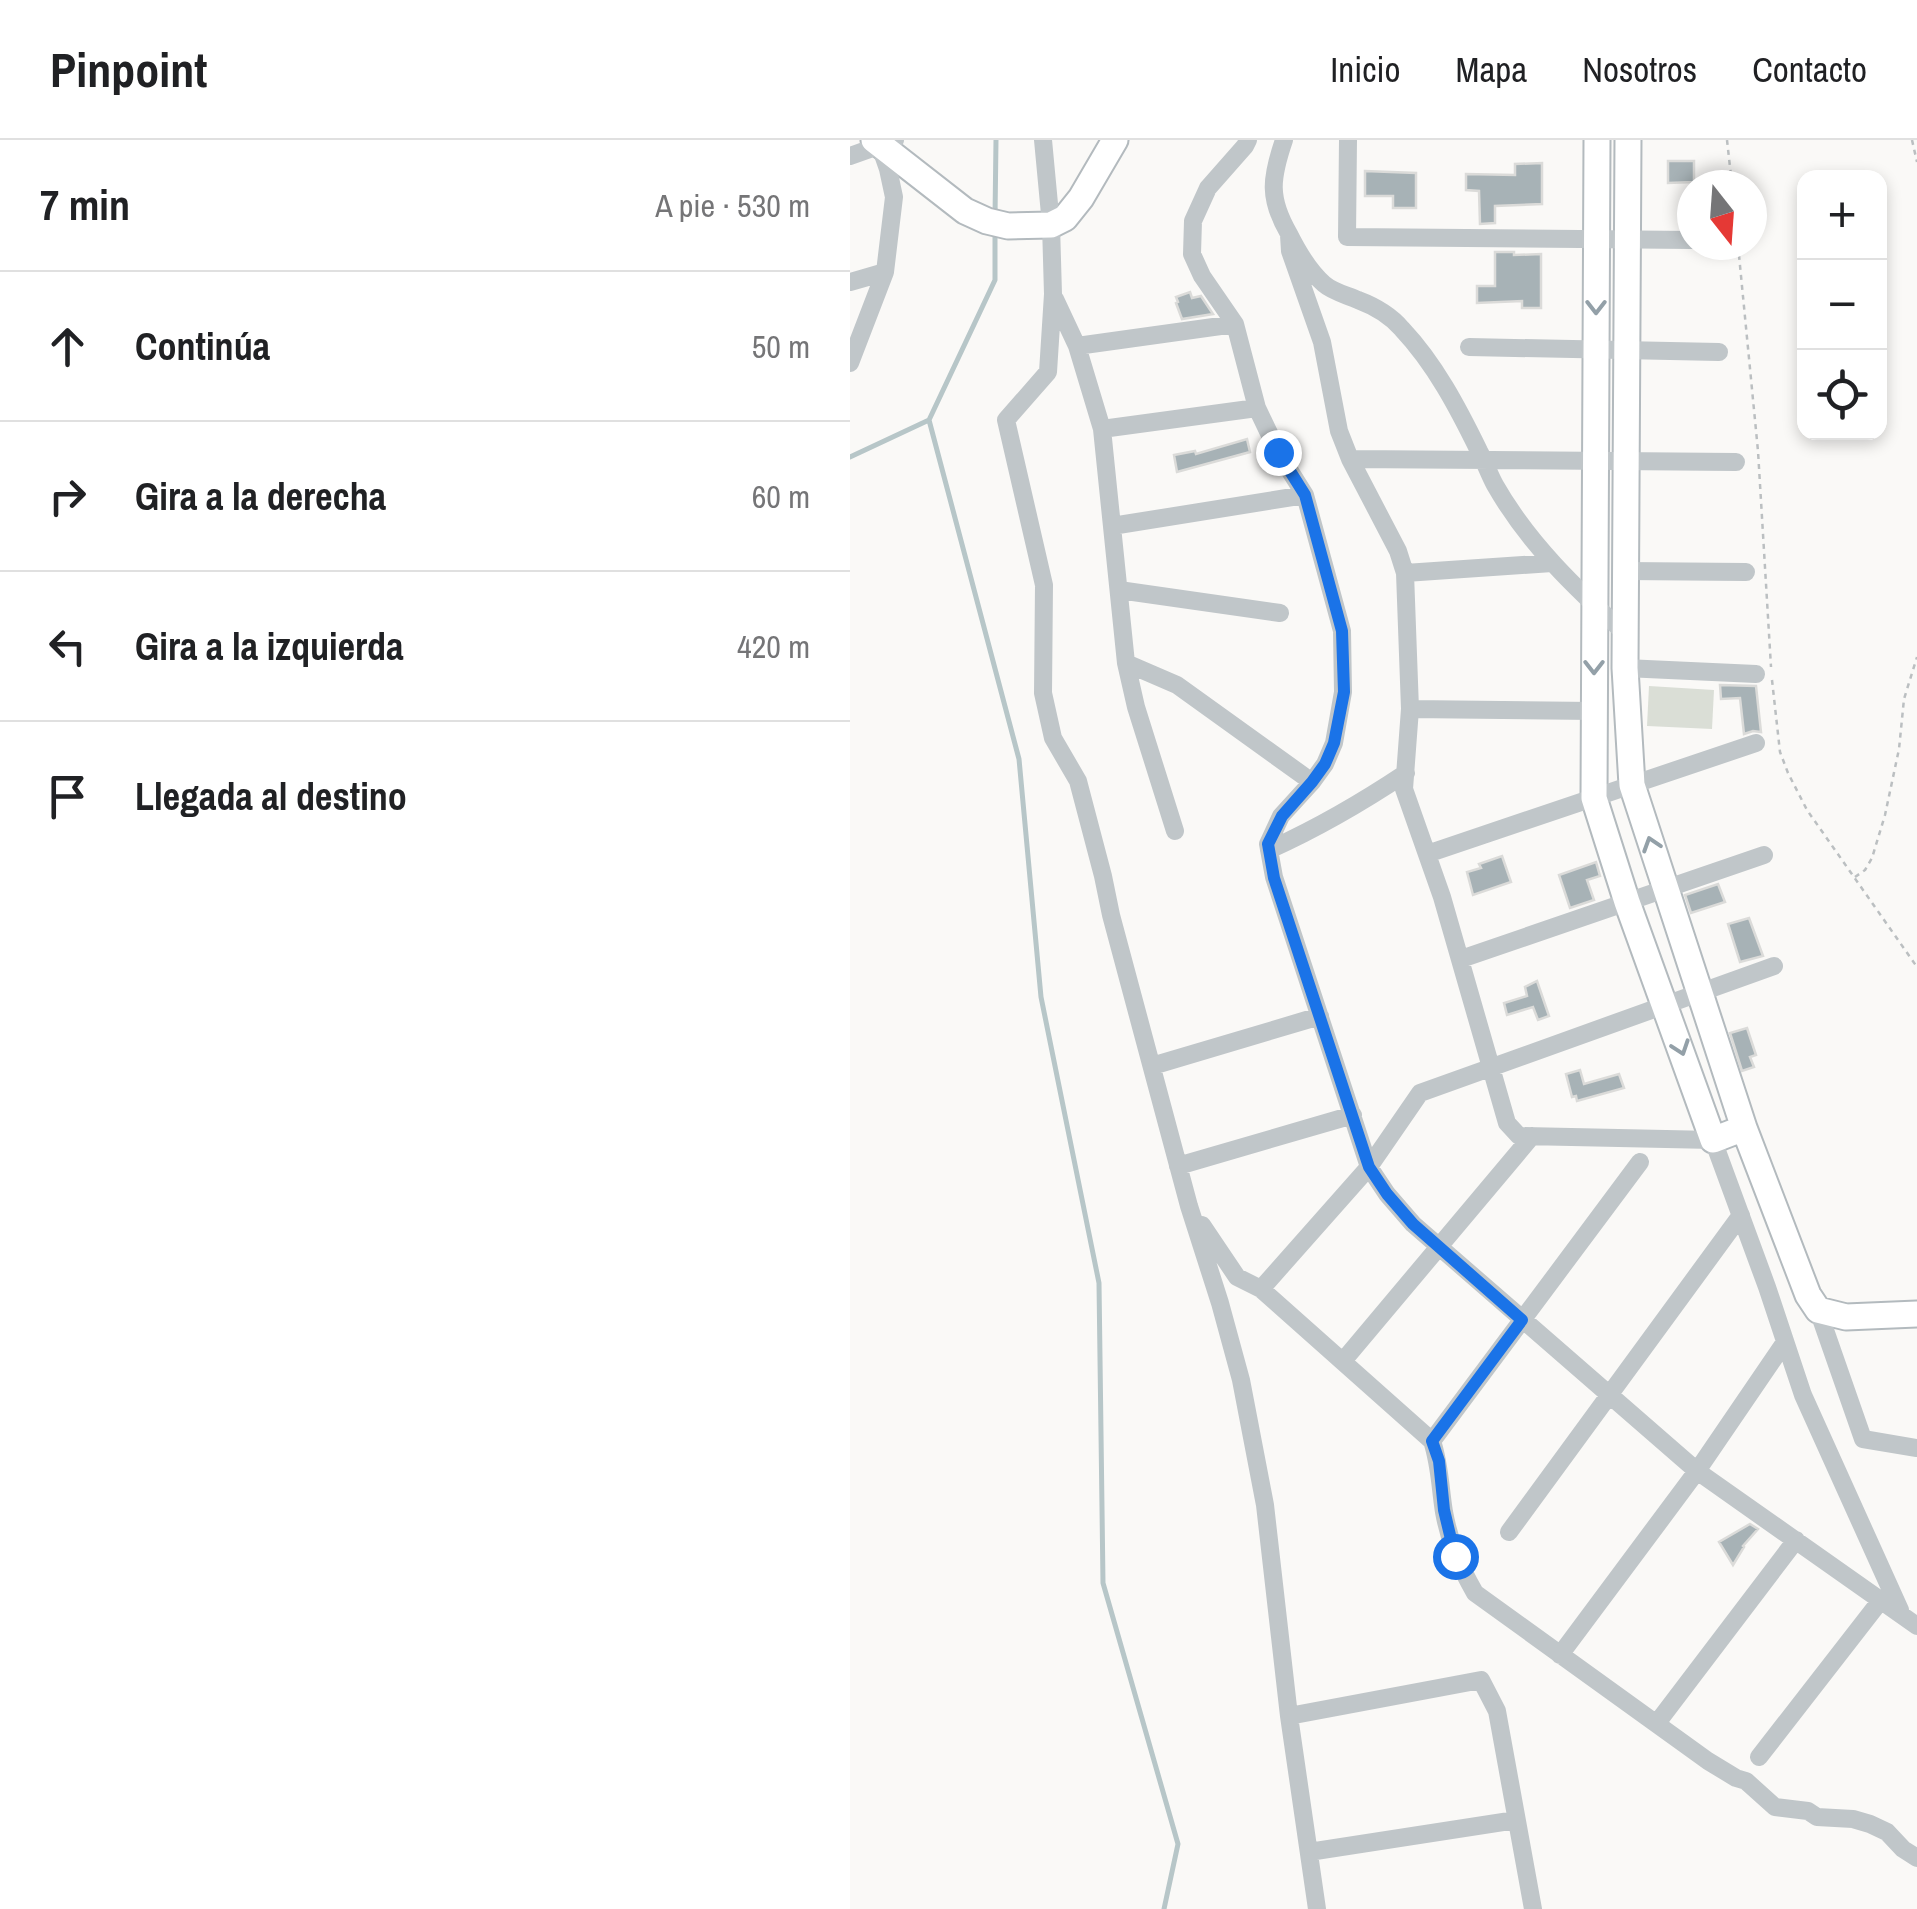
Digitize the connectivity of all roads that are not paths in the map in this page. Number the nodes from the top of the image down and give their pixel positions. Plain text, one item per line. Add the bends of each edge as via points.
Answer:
1 (1043, 140) edge
2 (1115, 140) edge
3 (1248, 140) edge
4 (1284, 140) edge
5 (1348, 140) edge
6 (1597, 140) edge
7 (1628, 140) edge
8 (883, 142) edge
9 (850, 156) edge
10 (1040, 225) junction
11 (1289, 235) junction
12 (1596, 239) junction
13 (1627, 240) junction
14 (1677, 240) edge
15 (884, 272) junction
16 (850, 282) edge
17 (1053, 294) junction
18 (1235, 324) junction
19 (1076, 346) junction
20 (1469, 348) dead end
21 (1596, 350) junction
22 (1626, 350) junction
23 (1719, 352) dead end
24 (850, 363) edge
25 (1258, 408) junction
26 (1102, 429) junction
27 (1350, 459) junction
28 (1484, 460) junction
29 (1596, 461) junction
30 (1626, 461) junction
31 (1736, 462) dead end
32 (1305, 495) junction
33 (1112, 526) junction
34 (1552, 564) junction
35 (1625, 571) junction
36 (1746, 572) dead end
37 (1405, 573) junction
38 (1119, 590) junction
39 (1595, 606) junction
40 (1280, 613) dead end
41 (1625, 634) junction
42 (1126, 663) junction
43 (1624, 668) junction
44 (1756, 674) dead end
45 (1410, 709) junction
46 (1594, 710) junction
47 (1756, 743) dead end
48 (1406, 774) junction
49 (1312, 782) junction
50 (1632, 785) junction
51 (1594, 798) junction
52 (1175, 831) dead end
53 (1269, 850) junction
54 (1427, 854) junction
55 (1764, 855) dead end
56 (1666, 888) junction
57 (1627, 902) junction
58 (1461, 959) junction
59 (1774, 966) dead end
60 (1700, 993) junction
61 (1666, 1004) junction
62 (1320, 1016) junction
63 (1152, 1066) junction
64 (1490, 1068) junction
65 (1353, 1115) junction
66 (1744, 1128) junction
67 (1532, 1136) junction
68 (1712, 1140) junction
69 (1640, 1162) dead end
70 (1178, 1166) junction
71 (1369, 1167) junction
72 (1189, 1206) junction
73 (1740, 1215) junction
74 (1438, 1246) junction
75 (1261, 1289) junction
76 (1818, 1310) junction
77 (1917, 1314) edge
78 (1522, 1320) junction
79 (1786, 1342) junction
80 (1343, 1361) junction
81 (1610, 1395) junction
82 (1432, 1441) junction
83 (1917, 1448) edge
84 (1697, 1470) junction
85 (1509, 1532) dead end
86 (1796, 1540) junction
87 (1881, 1600) junction
88 (1910, 1620) edge
89 (1560, 1655) junction
90 (1289, 1716) junction
91 (1656, 1723) junction
92 (1760, 1756) dead end
93 (1516, 1820) junction
94 (1309, 1852) junction
95 (1917, 1858) edge
96 (1317, 1909) edge
97 (1532, 1909) edge

1 - 10 street
2 - 10 street via 1065,218
3 - 18 street via 1208,188 1193,221 1192,254
4 - 11 street via 1272,184
5 - 12 street via 1347,237
6 - 12 street
7 - 13 street
8 - 9 street
8 - 10 street via 966,211 1008,226
8 - 15 street via 894,197
10 - 17 street
11 - 27 street
11 - 28 street via 1324,284 1400,326 1450,395
12 - 13 street
12 -> 21 street
13 - 14 street
13 - 22 street
15 - 16 street
15 - 24 street
17 - 19 street
17 - 63 street via 1048,372 1006,420 1044,585 1046,708 1053,738 1078,781
18 - 19 street
18 - 25 street
19 - 26 street
20 - 21 street
21 - 22 street
21 - 29 street
22 - 23 street
22 - 30 street
25 - 26 street
25 - 32 street
26 - 33 street
27 - 28 street
27 - 37 street
28 - 29 street
28 - 34 street
29 - 30 street
29 - 39 street
30 - 31 street
30 - 35 street
32 - 33 street
32 - 49 street via 1342,631 1344,692 1334,743
33 - 38 street
34 - 37 street
34 - 39 street
35 - 36 street
35 - 41 street
37 - 45 street
38 - 40 street
38 - 42 street
39 - 41 street
39 -> 46 street
41 - 43 street
42 - 49 street via 1177,685
42 - 52 street
43 - 44 street
43 - 50 street
45 - 46 street
45 - 48 street
46 - 51 street
47 - 50 street
48 - 53 street
48 - 54 street via 1409,809
49 - 53 street via 1282,816
50 - 51 street
56 -> 50 street
51 - 54 street
51 - 57 street
53 - 62 street
54 - 58 street
55 - 56 street
56 - 57 street
56 - 60 street
57 - 58 street
57 - 61 street
58 - 64 street
59 - 60 street
60 - 61 street
60 - 66 street
61 - 64 street
61 -> 68 street
62 - 63 street
62 - 65 street
63 - 70 street
64 - 67 street via 1507,1122 1519,1136
64 - 71 street via 1420,1093
65 - 70 street
65 - 71 street
66 - 68 street
66 - 76 street
67 - 68 street
67 - 74 street
68 - 73 street
69 - 78 street
70 - 72 street
71 - 74 street
71 - 75 street
72 - 75 street via 1237,1278
72 - 90 street via 1245,1398 1265,1505
73 - 79 street
73 - 81 street
74 - 78 street
74 - 80 street
75 - 80 street
76 - 77 street via 1846,1317
76 - 83 street via 1864,1440
78 - 81 street
78 - 82 street
79 - 84 street
79 - 88 street via 1803,1394
80 - 82 street
81 - 84 street
81 - 85 street
82 - 89 street via 1455,1556 1475,1594
84 - 86 street
84 - 89 street
86 - 87 street
86 - 91 street
87 - 88 street
87 - 92 street
89 - 91 street
90 - 93 street via 1482,1680 1497,1711
90 - 94 street
91 - 95 street via 1775,1807 1870,1824
93 - 94 street
93 - 97 street
94 - 96 street

